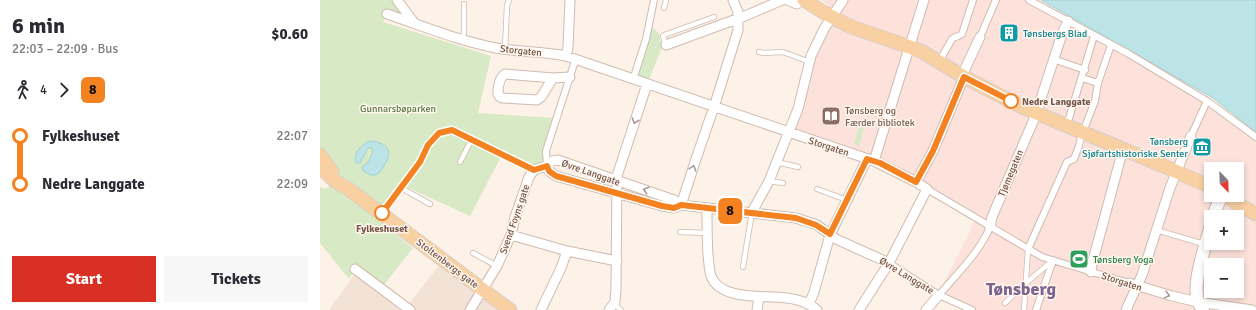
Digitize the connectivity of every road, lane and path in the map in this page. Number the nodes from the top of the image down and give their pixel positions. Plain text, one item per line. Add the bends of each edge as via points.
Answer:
1 (397, 0) edge
2 (509, 0) edge
3 (570, 0) edge
4 (654, 0) edge
5 (666, 0) edge
6 (733, 0) edge
7 (782, 0) edge
8 (787, 0) edge
9 (821, 0) edge
10 (924, 0) edge
11 (973, 0) edge
12 (996, 0) edge
13 (1029, 0) edge
14 (800, 2) edge
15 (464, 4) dead end
16 (664, 8) dead end
17 (837, 9) edge
18 (387, 14) dead end
19 (714, 17) dead end
20 (739, 18) junction
21 (1068, 21) junction
22 (415, 24) junction
23 (1094, 36) junction
24 (980, 37) joint
25 (462, 39) junction
26 (910, 43) junction
27 (1110, 44) junction
28 (666, 45) joint
29 (506, 49) junction
30 (759, 52) dead end
31 (566, 56) junction
32 (941, 59) junction
33 (1053, 59) junction
34 (810, 62) junction
35 (574, 64) dead end
36 (1085, 70) junction
37 (965, 73) junction
38 (570, 77) junction
39 (553, 78) junction
40 (1082, 78) junction
41 (633, 80) junction
42 (1098, 83) junction
43 (647, 84) junction
44 (1208, 101) junction
45 (714, 107) junction
46 (1036, 112) junction
47 (1067, 125) junction
48 (789, 132) junction
49 (1082, 132) junction
50 (1191, 136) joint
51 (1256, 137) edge
52 (472, 139) junction
53 (1123, 149) junction
54 (320, 155) edge
55 (871, 160) junction
56 (460, 162) dead end
57 (776, 162) junction
58 (547, 166) junction
59 (320, 167) edge
60 (798, 168) dead end
61 (534, 170) junction
62 (1178, 172) junction
63 (617, 181) junction
64 (769, 181) junction
65 (916, 182) junction
66 (784, 183) dead end
67 (1204, 184) edge
68 (347, 188) junction
69 (401, 188) junction
70 (817, 189) dead end
71 (927, 189) junction
72 (618, 194) junction
73 (848, 200) junction
74 (1244, 200) edge
75 (1235, 202) edge
76 (430, 204) dead end
77 (681, 205) junction
78 (1256, 207) edge
79 (707, 209) junction
80 (752, 212) junction
81 (382, 213) junction
82 (1256, 214) edge
83 (990, 227) junction
84 (1156, 230) junction
85 (680, 232) dead end
86 (707, 233) junction
87 (511, 234) junction
88 (830, 234) junction
89 (1204, 243) edge
90 (1028, 249) junction
91 (1205, 250) edge
92 (568, 251) junction
93 (473, 253) dead end
94 (1053, 260) junction
95 (617, 261) junction
96 (889, 263) junction
97 (497, 266) junction
98 (743, 267) dead end
99 (355, 269) dead end
100 (1092, 272) junction
101 (1026, 283) junction
102 (1133, 284) junction
103 (483, 289) junction
104 (939, 295) junction
105 (758, 297) junction
106 (1005, 303) dead end
107 (809, 304) junction
108 (1199, 307) edge
109 (614, 308) edge
110 (410, 310) edge
111 (470, 310) edge
112 (510, 310) edge
113 (541, 310) edge
114 (757, 310) edge
115 (817, 310) edge
116 (859, 310) edge
117 (926, 310) edge
118 (972, 310) edge
119 (1024, 310) edge
120 (1036, 310) edge
121 (1126, 310) edge
122 (1252, 310) edge

1 - 22 street
2 - 29 lane
3 - 31 street
4 - 41 street via 646,39
5 - 16 lane
6 - 20 street
7 - 20 street
8 - 14 street
9 - 17 main road
10 - 26 street
11 - 32 street via 962,34 954,36
12 - 24 street
13 - 21 street
14 - 17 main road
15 - 25 lane
17 - 26 main road via 857,22
17 - 34 street
18 - 22 street, Storgaten
19 - 28 lane via 664,35
20 - 28 street
20 - 45 street via 734,45
21 - 23 street
21 - 33 street, Tjømegaten
22 - 25 street, Storgaten
23 - 27 street
23 - 36 street
24 - 37 street
25 - 29 street, Storgaten
26 - 32 main road via 921,51
26 - 55 street
27 - 42 street
27 - 44 street
29 - 31 street, Storgaten
30 - 34 lane via 784,52
31 - 41 street, Storgaten
32 - 37 main road
33 - 36 street
33 - 46 street, Tjømegaten
34 - 48 street via 798,109
35 - 38 street
36 - 40 street
37 - 46 main road via 1022,107
37 - 65 street via 933,151
38 - 39 street
38 - 58 street via 546,151
39 - 39 street via 537,100 500,98 498,94 500,82 505,74
40 - 42 street
40 - 47 street
41 - 43 street, Storgaten
42 - 49 street via 1095,101
43 - 45 street, Storgaten
43 -> 63 street
44 - 50 street
44 - 51 street
45 - 48 street, Storgaten
77 -> 45 street
46 - 47 main road
46 - 83 street, Tjømegaten
47 - 49 main road
48 - 55 street, Storgaten
48 - 57 street
49 - 53 main road
49 - 90 street via 1074,159 1067,162
50 - 62 street
52 - 56 lane
52 - 61 lane
52 - 69 lane via 452,130 439,133 428,145 424,157
53 - 62 main road
53 - 100 street
54 - 68 main road, Stoltenbergs gate
55 - 65 street, Storgaten
55 - 73 street
57 - 60 lane
57 - 64 street
58 - 61 street
58 - 63 street, Øvre Langgate via 558,160
58 - 72 street, Øvre Langgate via 556,176
59 - 68 main road, Stoltenbergs gate via 336,182
61 - 87 street, Svend Foyns gate via 522,196
62 - 67 main road
62 - 84 street
63 - 72 street
77 -> 63 street, Øvre Langgate via 674,200
64 - 66 lane
64 - 80 street
65 - 71 street, Storgaten
68 - 81 main road, Stoltenbergs gate
69 - 76 lane
69 - 81 lane
70 - 73 lane
71 - 83 street, Storgaten
71 - 96 street
72 - 77 street, Øvre Langgate via 662,206 674,208
72 - 95 street
73 - 88 street
74 - 78 main road
75 - 82 main road
77 - 79 street, Øvre Langgate
79 - 80 street, Øvre Langgate
79 - 86 street
80 - 88 street, Øvre Langgate via 796,218 816,225
80 - 98 lane
81 - 103 main road, Stoltenbergs gate
83 - 90 street, Storgaten
83 - 104 street, Tjømegaten via 967,263
84 - 89 lane
84 - 102 street via 1142,275
85 - 86 lane
86 - 105 street via 709,268 716,285 724,290
87 - 92 street
87 - 97 street, Svend Foyns gate
88 - 96 street, Øvre Langgate
88 - 107 street
90 - 94 street, Storgaten
90 - 101 lane
91 - 108 main road via 1196,295
92 - 95 street
92 - 113 street
93 - 97 lane
94 - 100 street, Storgaten
94 - 101 lane
94 - 120 street
95 - 109 street
96 - 104 street, Øvre Langgate
96 - 116 street
97 - 103 street, Svend Foyns gate
99 - 110 street
100 - 102 street, Storgaten
101 - 106 lane
101 - 119 lane
102 -> 108 street, Storgaten
102 - 121 street
103 - 111 street, Svend Foyns gate
103 - 112 main road, Stoltenbergs gate
104 - 117 street, Tjømegaten
104 - 118 street, Øvre Langgate
105 - 107 street via 788,298
105 - 114 street
107 - 115 street
108 - 122 street, Storgaten

